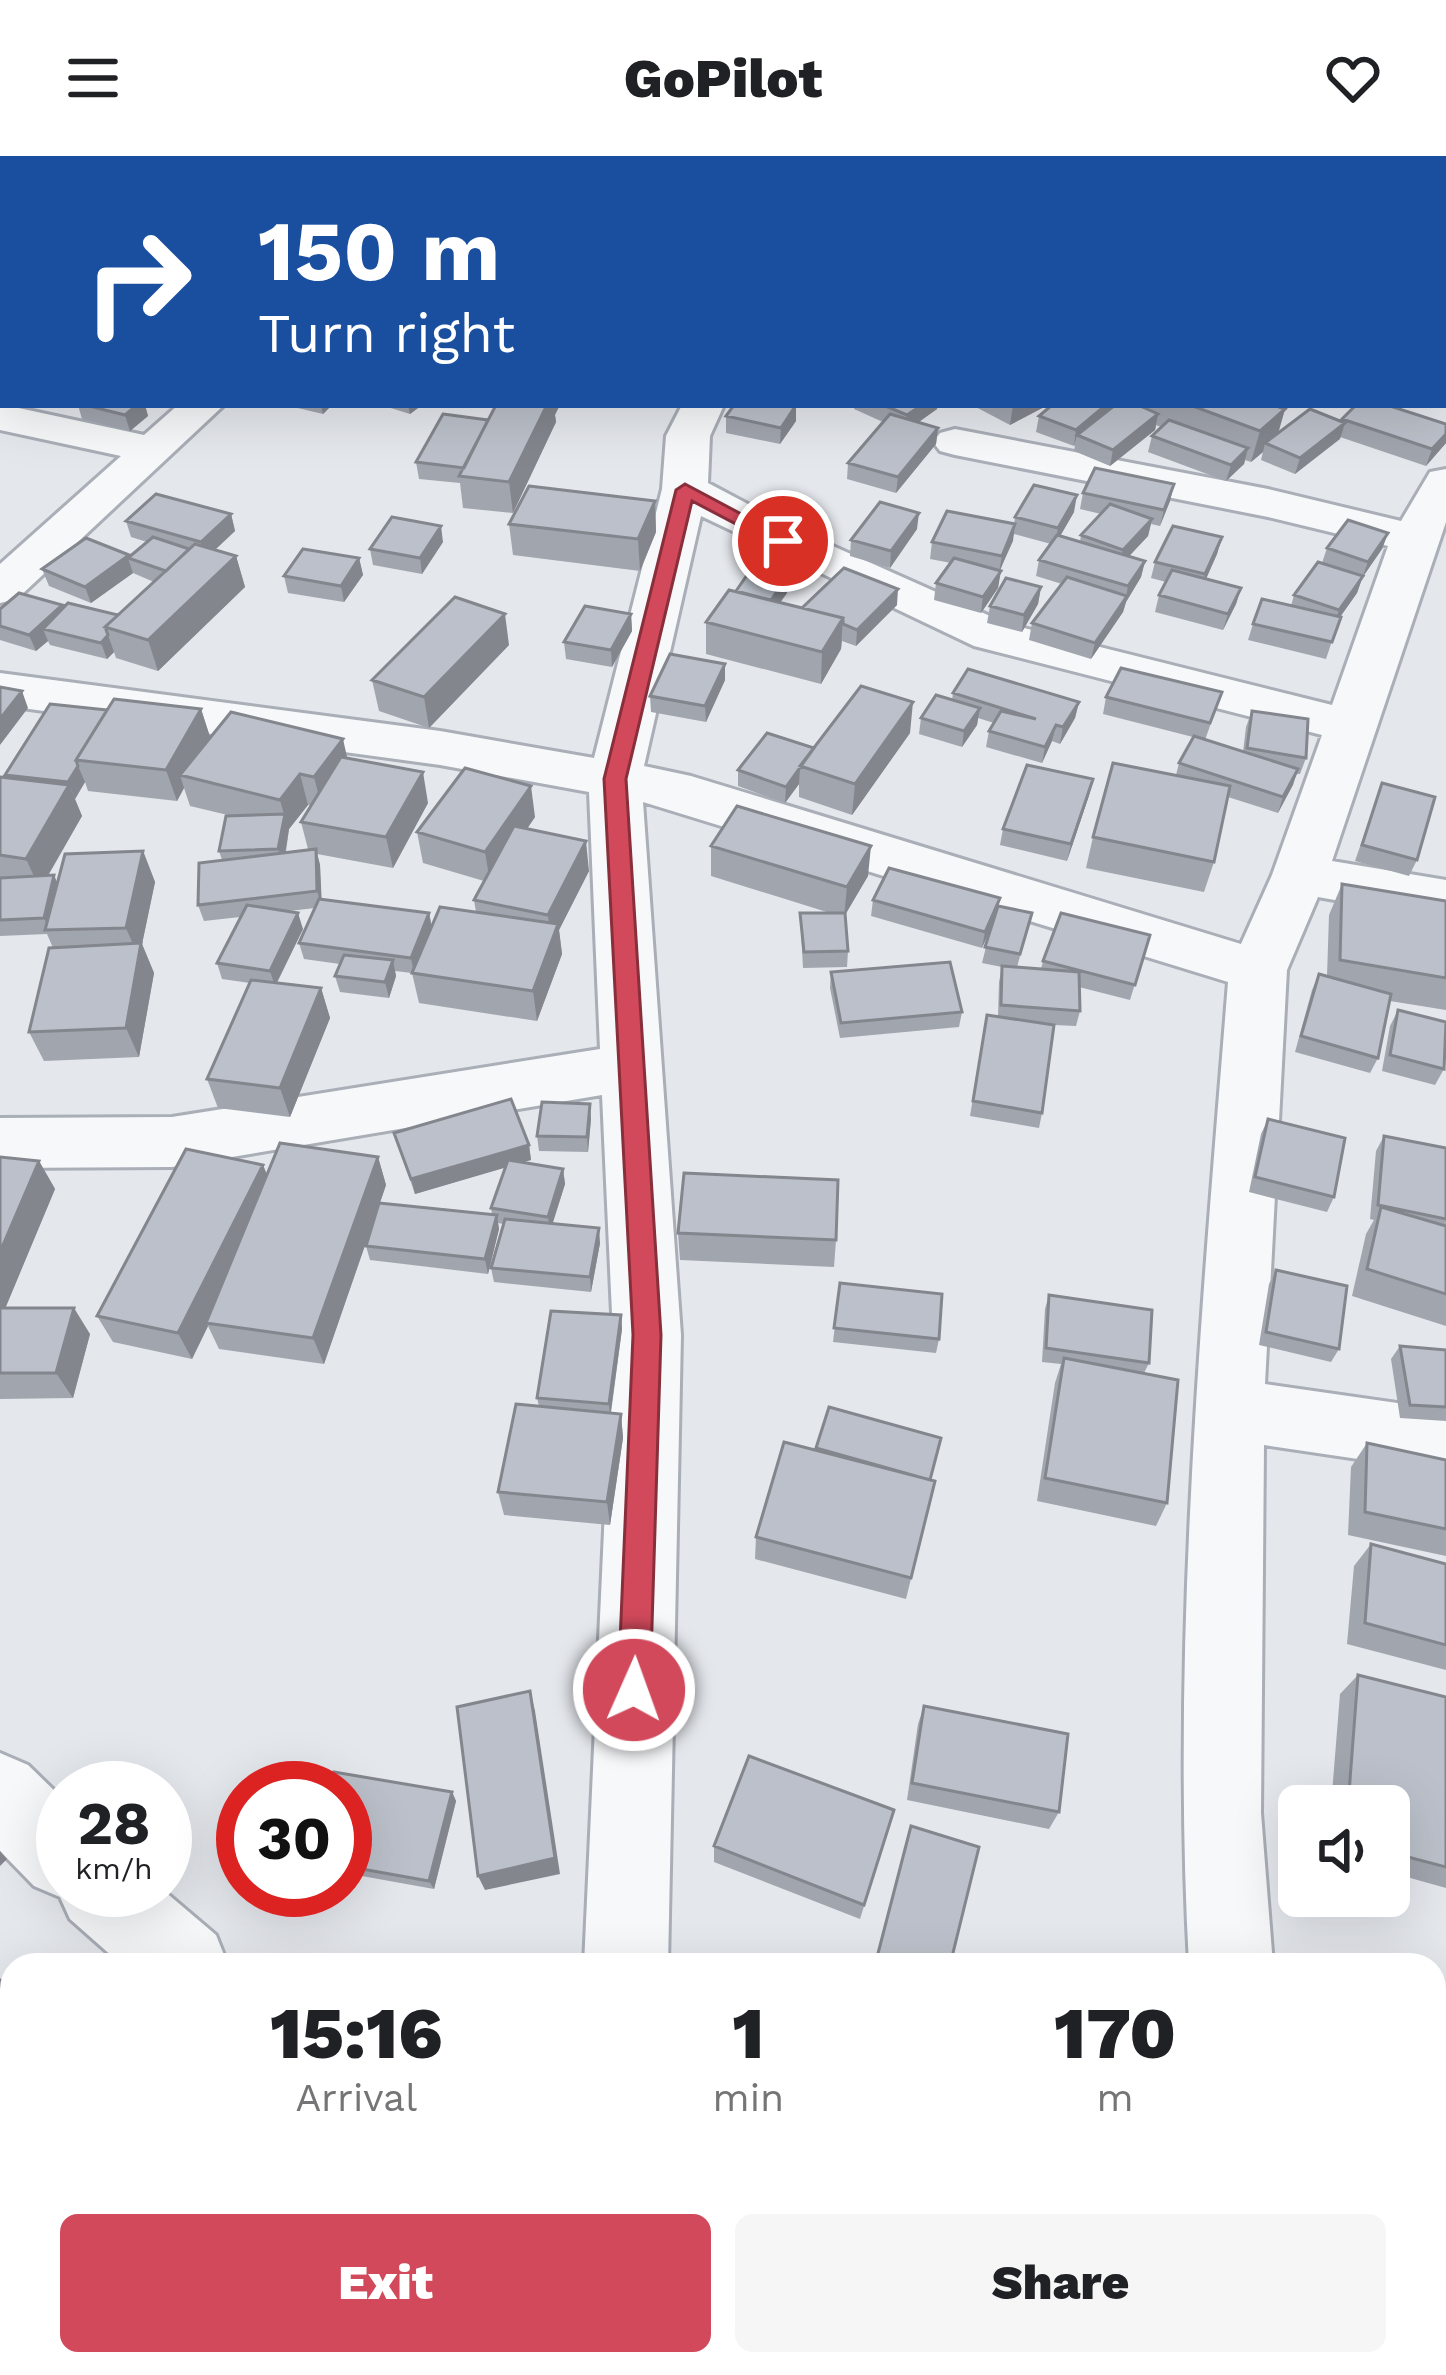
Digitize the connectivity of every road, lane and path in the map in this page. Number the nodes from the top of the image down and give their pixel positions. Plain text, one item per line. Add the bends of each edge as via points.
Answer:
1 (200, 408) edge
2 (702, 408) edge
3 (0, 417) edge
4 (956, 442) dead end
5 (154, 450) junction
6 (1446, 482) edge
7 (685, 490) junction
8 (1414, 538) junction
9 (0, 589) edge
10 (0, 689) edge
11 (1352, 726) junction
12 (615, 779) junction
13 (1300, 875) junction
14 (1446, 901) edge
15 (1258, 970) junction
16 (630, 1066) junction
17 (0, 1143) edge
18 (1229, 1409) junction
19 (1446, 1441) edge
20 (0, 1792) edge
21 (36, 1829) edge
22 (130, 1917) edge
23 (172, 1953) edge
24 (626, 1953) edge
25 (1230, 1953) edge

1 - 5 street
2 - 7 street via 688,436
3 - 5 street
4 - 8 street
5 - 9 street
6 - 8 street
7 - 11 street via 992,635
7 - 12 street
8 - 11 street
10 - 12 street
11 - 13 street
12 - 15 street via 694,796
12 - 16 street
13 - 14 street
13 - 15 street
15 - 18 street
16 - 17 street via 172,1142
16 - 24 street via 647,1335
18 - 19 street
18 - 25 street via 1221,1813
20 - 21 street
22 - 23 street

